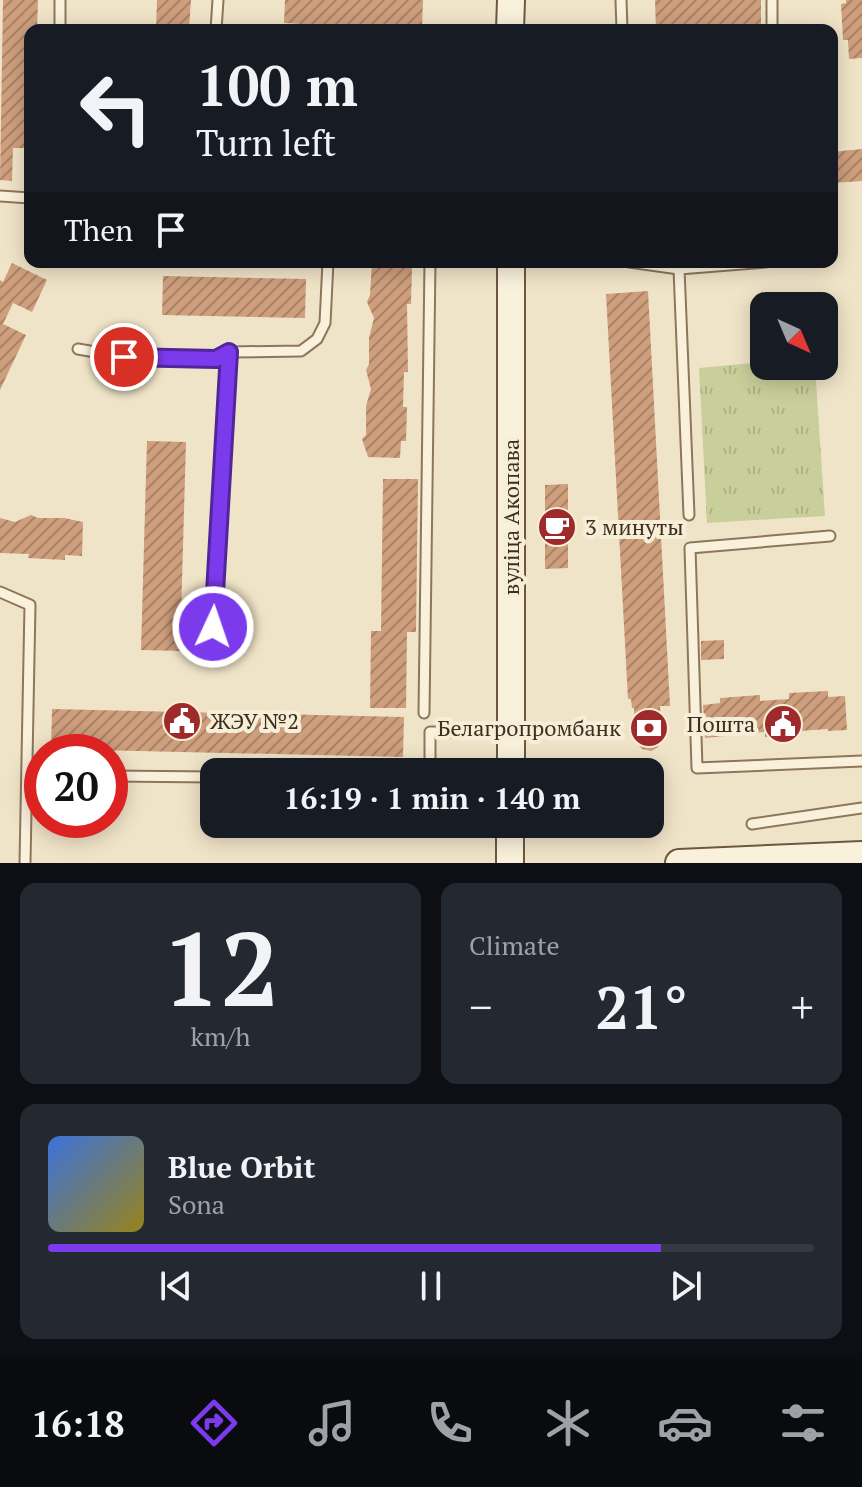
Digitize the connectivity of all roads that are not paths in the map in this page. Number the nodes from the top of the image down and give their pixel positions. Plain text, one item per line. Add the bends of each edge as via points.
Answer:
1 (60, 0) edge
2 (218, 0) edge
3 (511, 0) edge
4 (621, 0) edge
5 (772, 0) edge
6 (60, 24) edge
7 (216, 24) edge
8 (510, 24) edge
9 (622, 24) edge
10 (772, 24) edge
11 (0, 196) edge
12 (24, 198) edge
13 (328, 268) edge
14 (430, 268) edge
15 (511, 268) edge
16 (672, 268) edge
17 (691, 268) edge
18 (679, 269) junction
19 (78, 349) dead end
20 (229, 352) junction
21 (689, 515) dead end
22 (830, 536) dead end
23 (0, 592) edge
24 (213, 627) dead end
25 (424, 713) dead end
26 (511, 732) junction
27 (28, 734) edge
28 (430, 758) edge
29 (511, 758) edge
30 (862, 761) edge
31 (128, 776) edge
32 (200, 777) edge
33 (862, 808) edge
34 (752, 824) dead end
35 (26, 838) edge
36 (510, 838) edge
37 (862, 855) edge
38 (25, 863) edge
39 (510, 863) edge
40 (679, 863) edge

1 - 6 lane
2 - 7 lane
3 - 8 main road
4 - 9 lane
5 - 10 lane
11 - 12 lane
13 - 20 lane via 325,323 317,339 301,351
14 - 25 lane
15 - 26 main road, вуліца Акопава
16 - 18 lane
17 - 18 lane
18 - 21 lane
19 - 20 lane via 124,357 216,359
20 - 24 lane
22 - 30 lane via 690,548 697,768
23 - 27 lane via 30,605
26 - 28 lane via 430,732
26 - 29 main road, вуліца Акопава
31 - 32 lane
33 - 34 lane
35 - 38 lane
36 - 39 main road
37 - 40 main road

